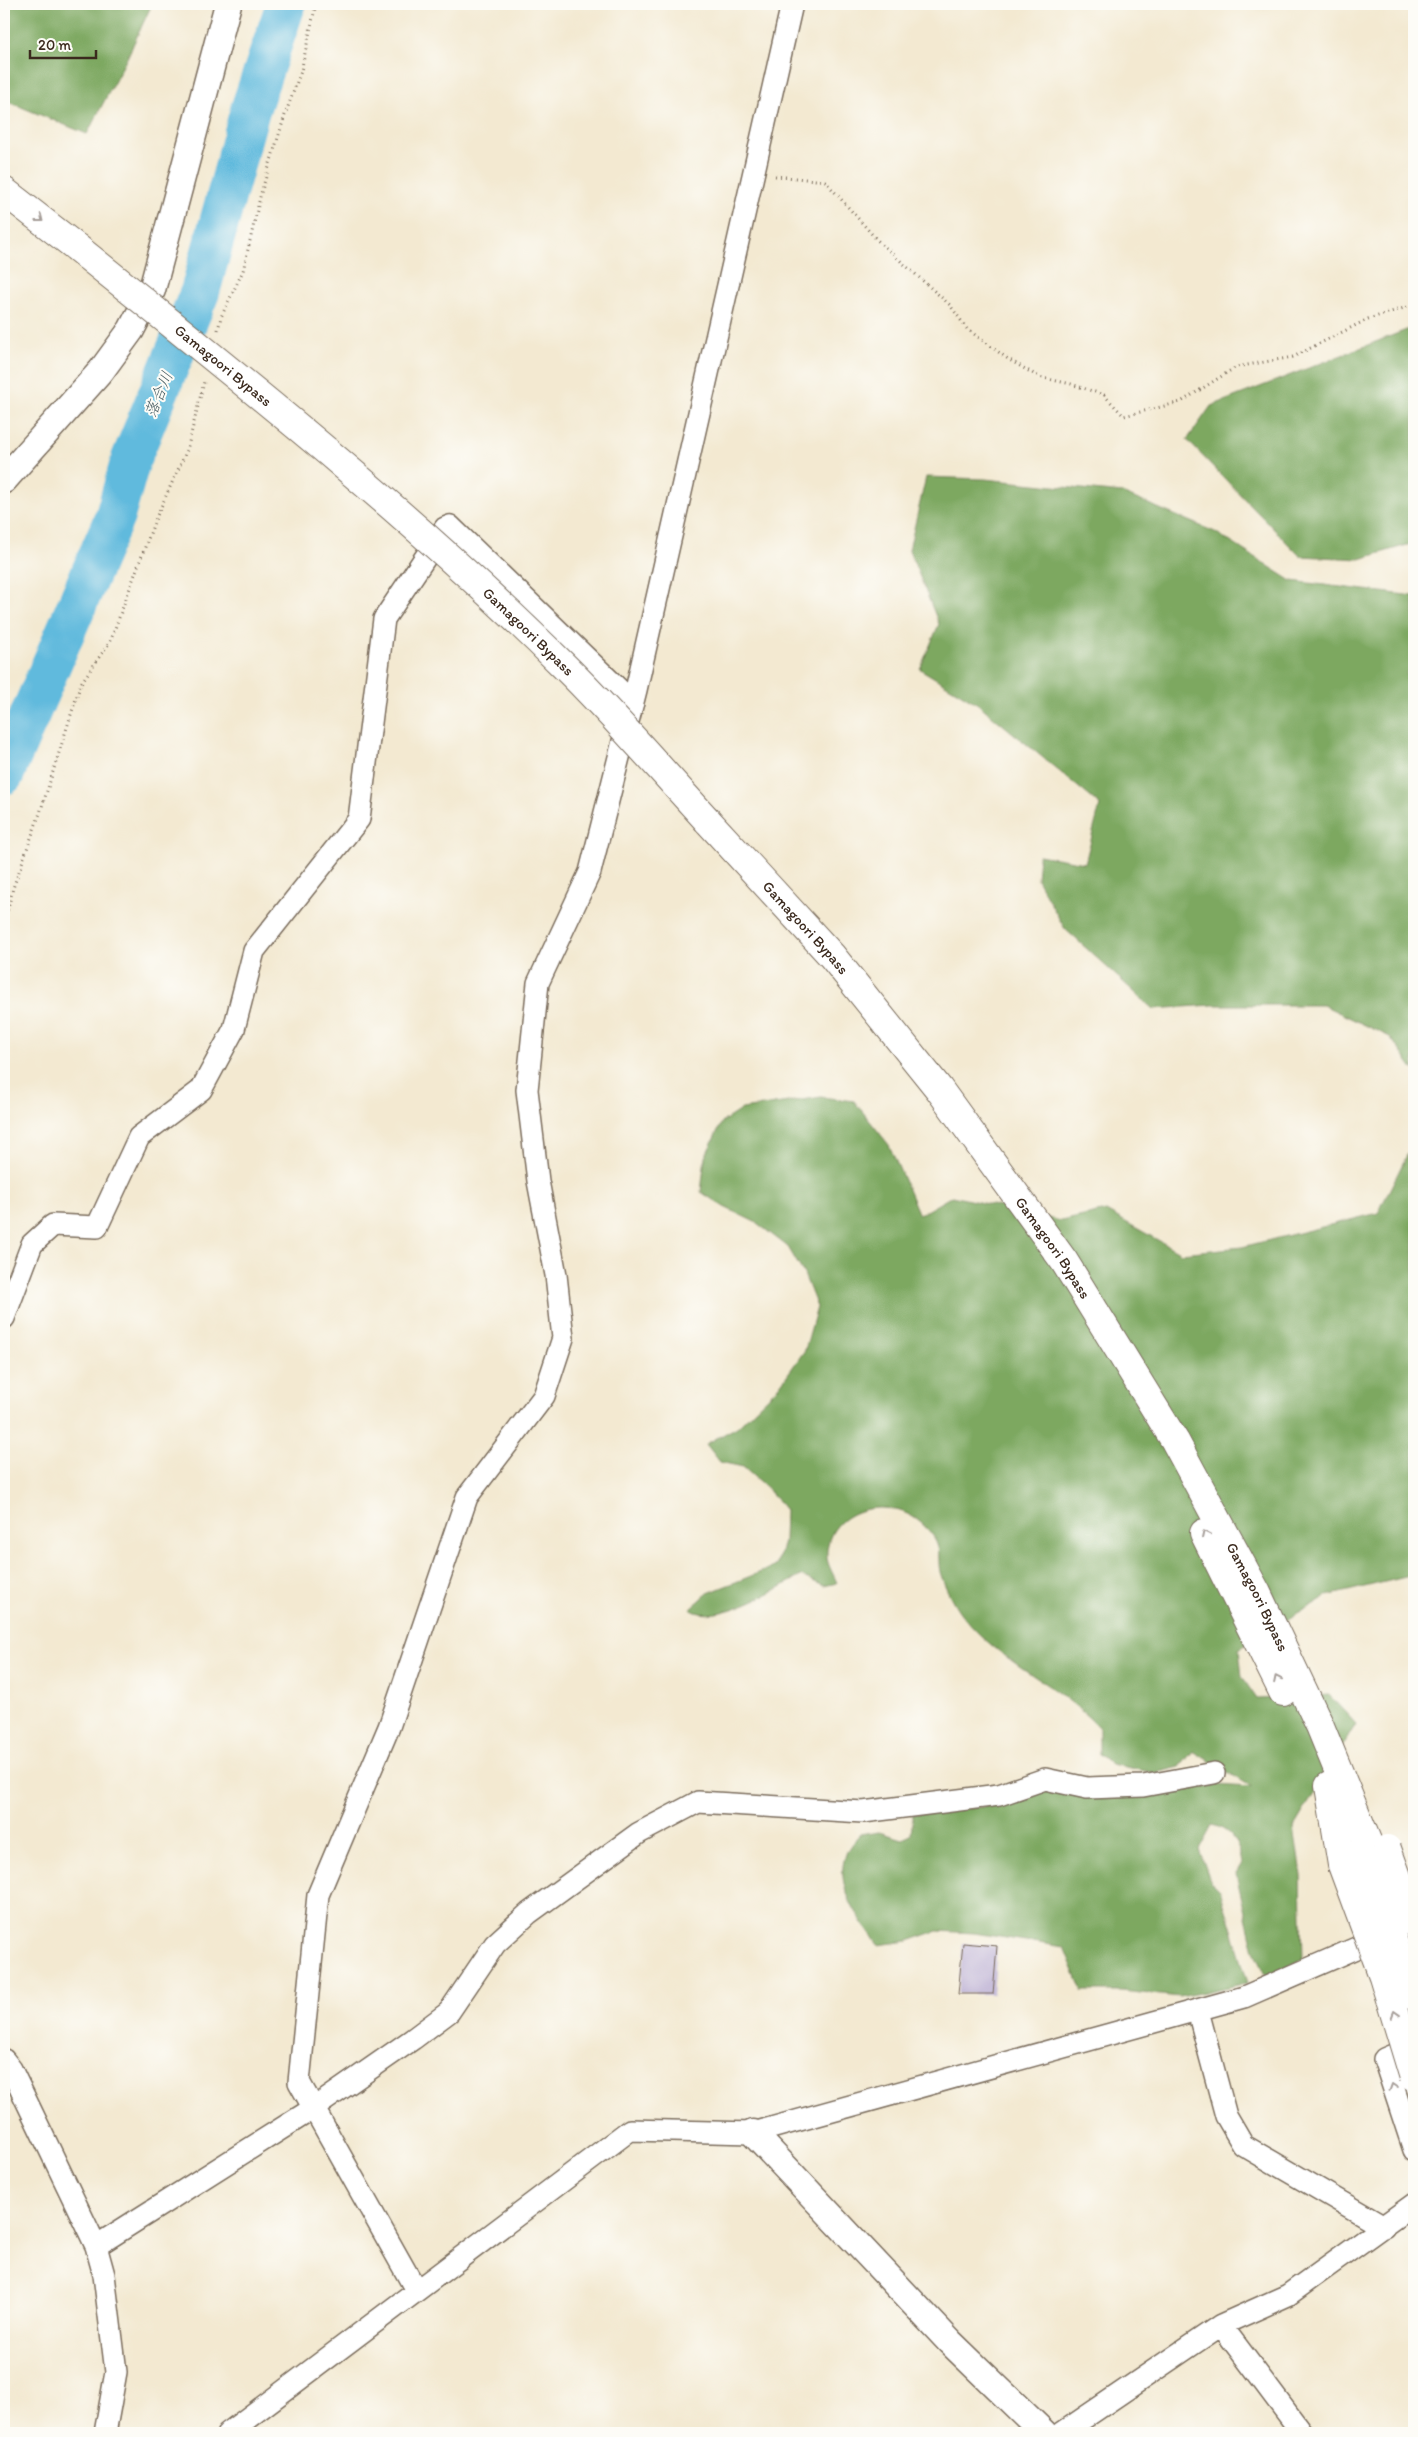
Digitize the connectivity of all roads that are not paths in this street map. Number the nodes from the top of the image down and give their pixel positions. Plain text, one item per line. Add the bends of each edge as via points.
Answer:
1 (228, 4) edge
2 (792, 4) edge
3 (4, 191) edge
4 (4, 214) edge
5 (70, 254) junction
6 (4, 480) edge
7 (633, 703) junction
8 (702, 825) junction
9 (4, 1318) edge
10 (1214, 1773) dead end
11 (1365, 1855) junction
12 (1414, 1923) edge
13 (1414, 1965) edge
14 (1414, 1996) edge
15 (1198, 2010) junction
16 (1414, 2046) edge
17 (4, 2060) edge
18 (1414, 2078) edge
19 (314, 2108) junction
20 (753, 2133) junction
21 (1414, 2150) edge
22 (1414, 2204) edge
23 (1384, 2227) junction
24 (96, 2246) junction
25 (416, 2290) junction
26 (1221, 2325) junction
27 (105, 2433) edge
28 (228, 2433) edge
29 (1044, 2433) edge
30 (1062, 2433) edge
31 (1302, 2433) edge

1 - 6 street via 152,290 131,330 101,371
2 - 7 street
3 -> 5 highway, Gamagoori Bypass
4 - 5 highway, Gamagoori Bypass
5 - 8 highway, Gamagoori Bypass, bridge via 278,410 457,566 565,667
7 - 9 street via 450,526 446,528 384,619 359,820 254,951 234,1029 201,1090 139,1137 97,1227 53,1225 32,1244
7 - 19 street via 590,872 538,983 527,1090 563,1338 544,1396 467,1496 389,1728 318,1895 299,2082
11 -> 8 highway, Gamagoori Bypass via 1165,1454 1052,1274 926,1098 814,956
8 - 11 highway, Gamagoori Bypass via 832,956 939,1089 1064,1261 1176,1441 1257,1593 1320,1726
10 - 19 street via 1143,1786 1087,1788 1045,1780 1000,1795 863,1812 698,1802 640,1832 529,1912 495,1944 449,2012
11 - 12 highway, bridge
11 - 13 highway
11 - 14 highway, bridge
18 -> 11 highway, bridge via 1383,1976
12 - 15 street via 1244,1997
15 - 20 street
15 - 23 street via 1226,2116 1243,2145
21 -> 16 street via 1384,2059
17 - 24 street
19 - 24 street
19 - 25 street
20 - 25 street via 630,2130
20 - 29 street via 950,2342
22 - 23 street
23 - 26 street via 1288,2295
24 - 27 street via 104,2275 116,2372
25 - 28 street
26 - 30 street
26 - 31 street

